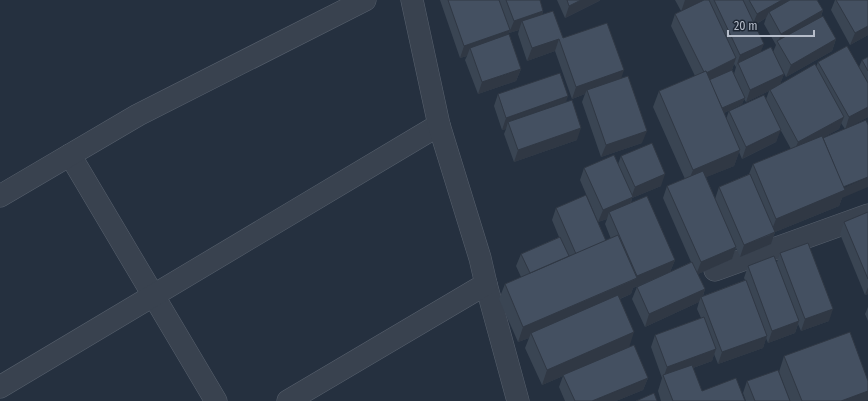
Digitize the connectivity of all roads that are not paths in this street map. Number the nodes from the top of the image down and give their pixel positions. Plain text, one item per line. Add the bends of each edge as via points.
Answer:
1 (365, 0) edge
2 (412, 0) edge
3 (439, 125) junction
4 (70, 155) junction
5 (0, 196) edge
6 (868, 215) edge
7 (715, 270) edge
8 (486, 284) junction
9 (153, 295) junction
10 (0, 387) edge
11 (216, 401) edge
12 (288, 401) edge
13 (518, 401) edge

1 - 4 street via 138,115
2 - 3 street
3 - 8 street
3 - 9 street
4 - 5 street
4 - 9 street
6 - 7 street
8 - 12 street
8 - 13 street
9 - 10 street
9 - 11 street

